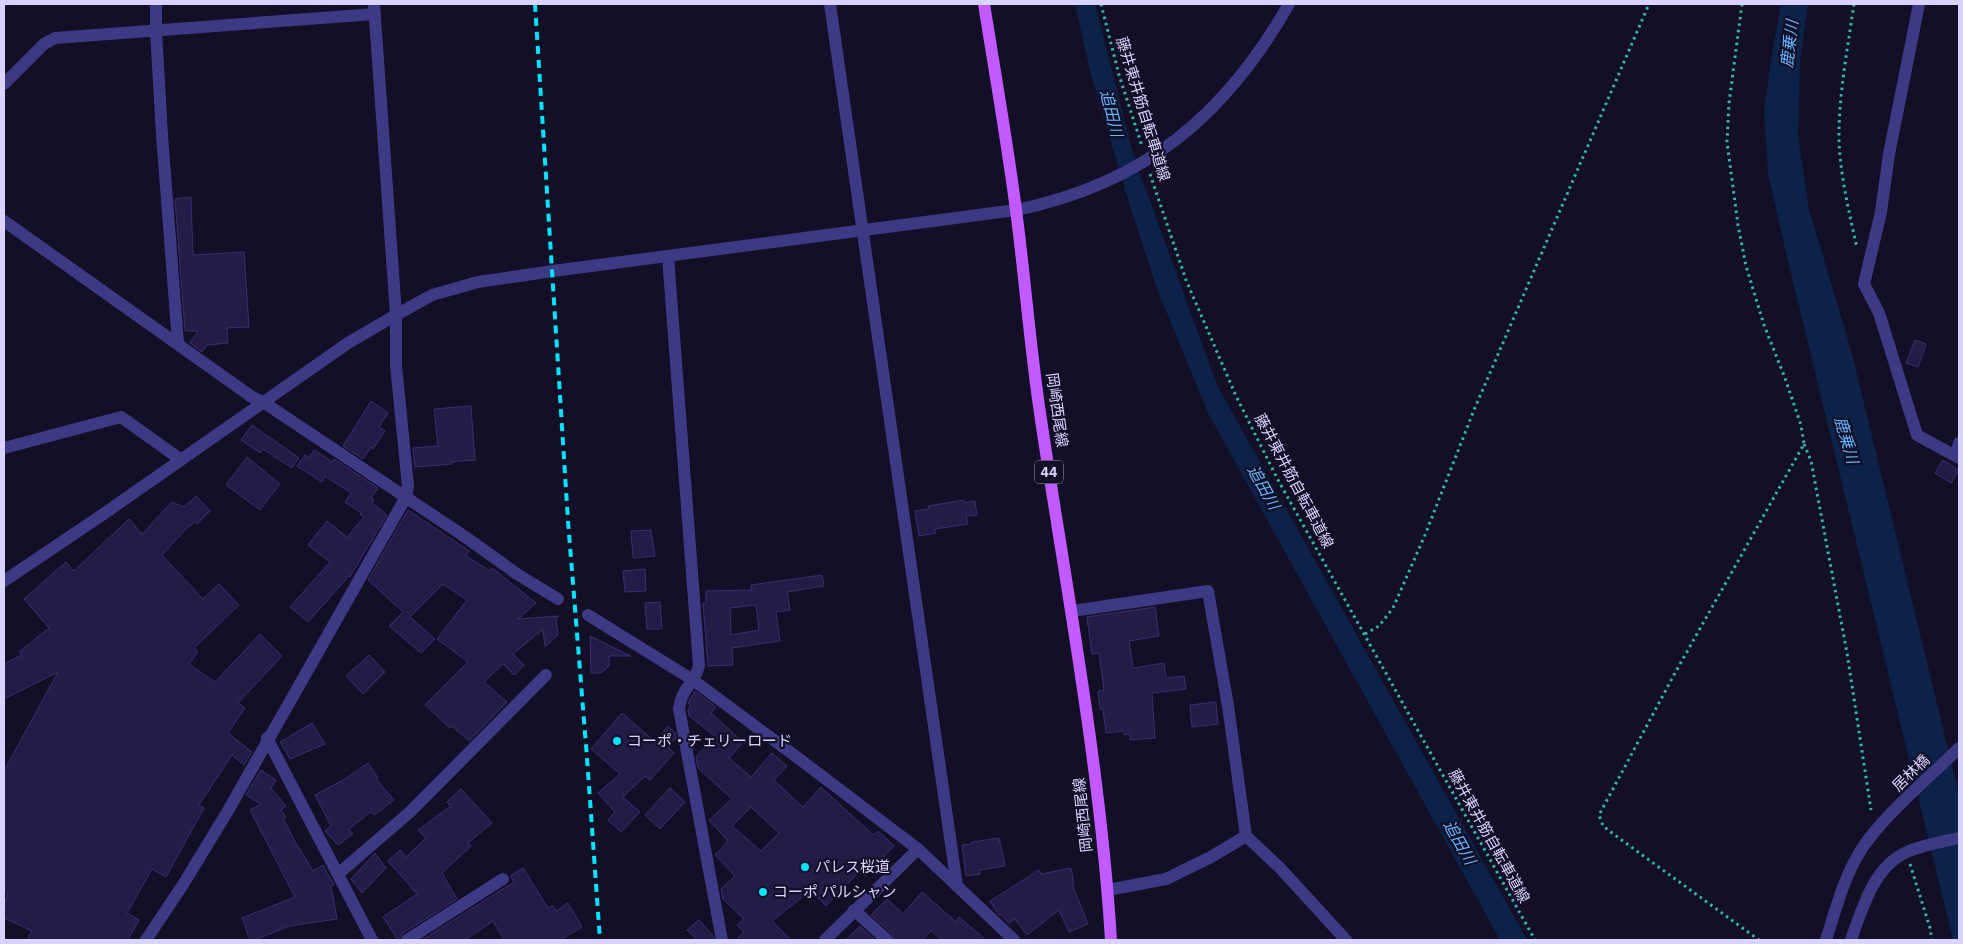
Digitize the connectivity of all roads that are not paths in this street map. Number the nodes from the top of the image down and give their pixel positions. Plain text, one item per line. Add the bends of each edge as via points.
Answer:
1 (156, 4) edge
2 (830, 4) edge
3 (984, 4) edge
4 (1289, 4) edge
5 (1919, 4) edge
6 (374, 9) edge
7 (156, 31) junction
8 (4, 84) edge
9 (1016, 210) junction
10 (4, 221) edge
11 (863, 230) junction
12 (668, 257) junction
13 (396, 315) junction
14 (178, 343) junction
15 (263, 402) junction
16 (1959, 443) edge
17 (4, 448) edge
18 (1957, 457) edge
19 (180, 459) junction
20 (406, 497) junction
21 (4, 581) edge
22 (558, 599) dead end
23 (1072, 611) junction
24 (588, 615) dead end
25 (546, 675) dead end
26 (692, 680) junction
27 (267, 738) junction
28 (1959, 748) edge
29 (1246, 836) junction
30 (1959, 838) edge
31 (918, 849) junction
32 (338, 874) junction
33 (503, 879) dead end
34 (957, 886) junction
35 (1108, 890) junction
36 (854, 910) junction
37 (147, 940) edge
38 (372, 940) edge
39 (407, 940) edge
40 (722, 940) edge
41 (824, 940) edge
42 (887, 940) edge
43 (1014, 940) edge
44 (1111, 940) edge
45 (1346, 940) edge
46 (1826, 940) edge
47 (1851, 940) edge

1 - 7 street
2 - 11 street
3 - 9 main road, 岡崎西尾線 / 44
4 - 9 street via 1258,54 1216,104 1173,142 1117,178 1042,205
5 - 18 street via 1864,284 1879,314 1917,435
6 - 7 street
6 - 13 street
7 - 8 street via 55,38 44,44
7 - 14 street
9 - 11 street
9 - 23 main road, 岡崎西尾線 / 44 via 1040,411
10 - 14 street
11 - 12 street
11 - 34 street
12 - 13 street via 478,282 432,295
12 - 26 street via 699,657 698,671
13 - 15 street via 348,343
13 - 20 street via 396,365 408,486
14 - 15 street
15 - 19 street
15 - 20 street
16 - 18 street
17 - 19 street via 122,417
19 - 21 street
20 - 22 street
20 - 27 street
23 - 29 street via 1208,591
23 - 35 main road, 岡崎西尾線 / 44
24 - 26 street
25 - 32 street via 410,812
26 - 31 street
26 - 40 street via 682,693 679,709
27 - 32 street
27 - 37 street via 194,867
28 - 46 street, 居林橋 via 1862,848 1846,879
29 - 35 street via 1166,879
29 - 45 street
30 - 47 street via 1907,851 1890,863 1880,874
31 - 34 street
31 - 36 street
32 - 38 street
33 - 39 street
34 - 43 street
35 - 44 main road, 岡崎西尾線 / 44
36 - 41 street
36 - 42 street

